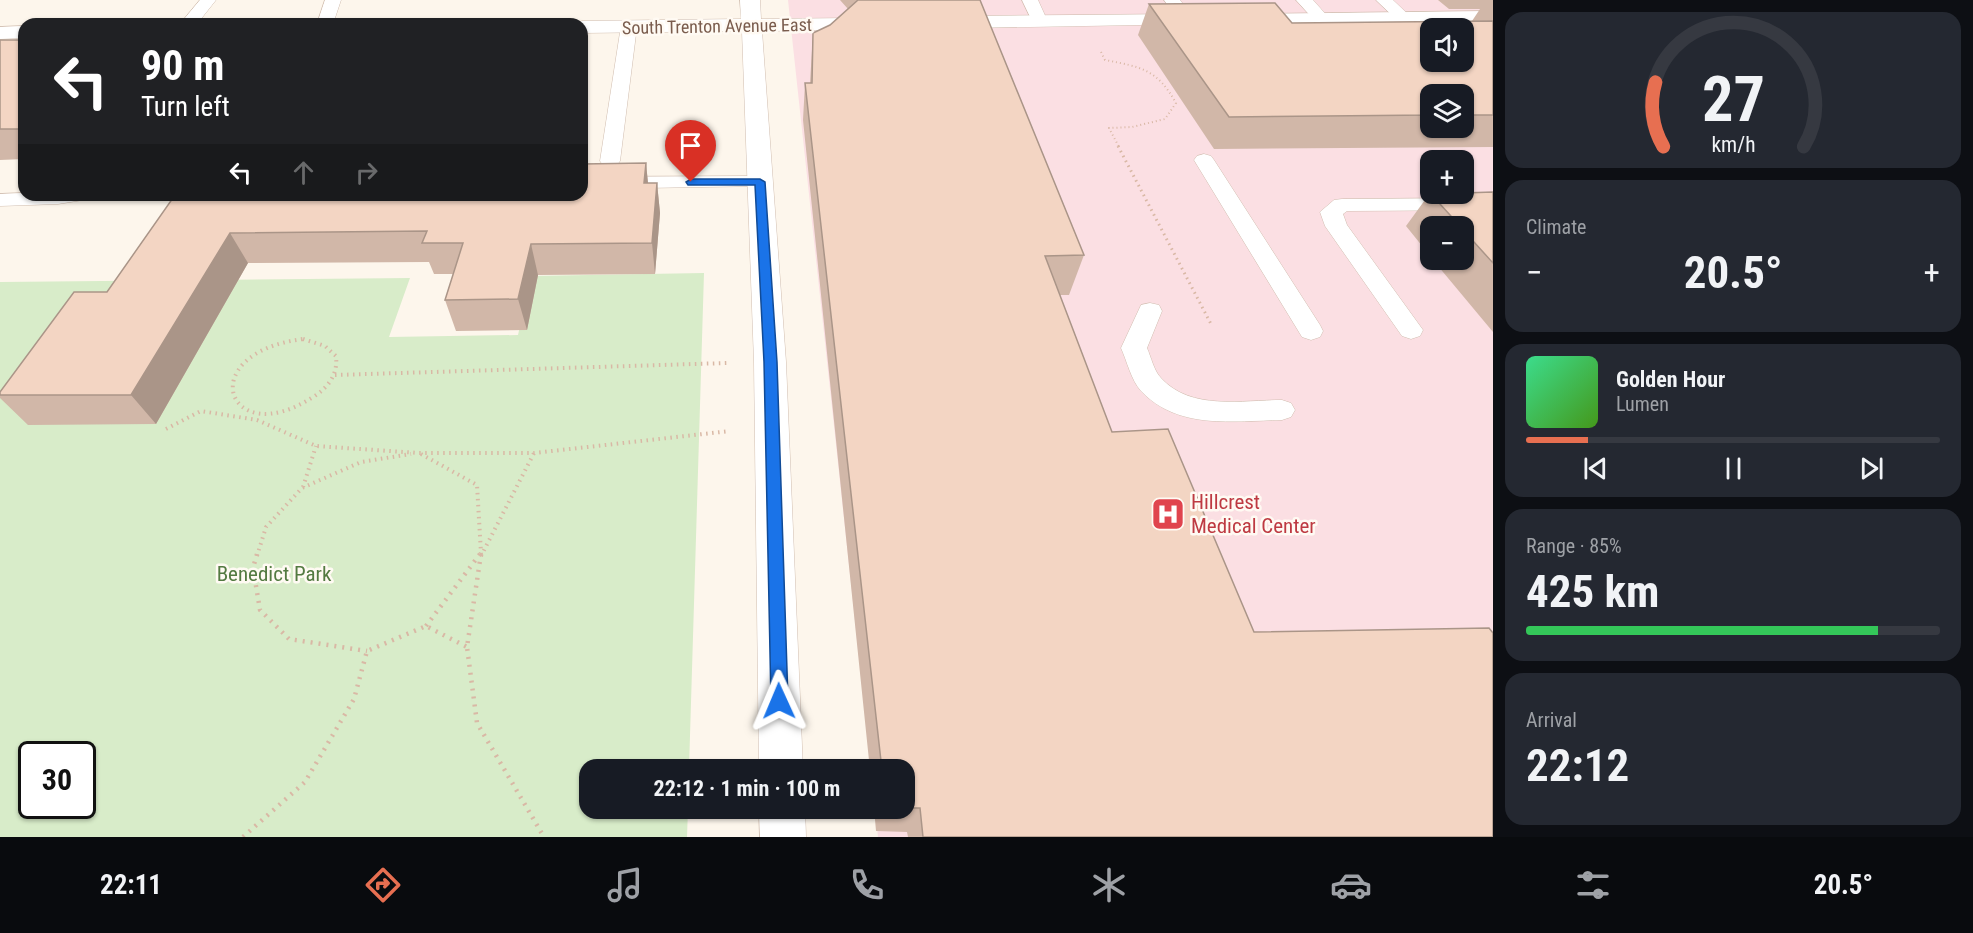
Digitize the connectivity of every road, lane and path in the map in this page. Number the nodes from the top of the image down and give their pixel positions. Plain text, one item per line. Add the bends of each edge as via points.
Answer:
1 (208, 0) edge
2 (333, 0) edge
3 (1030, 0) edge
4 (1157, 0) edge
5 (1172, 0) edge
6 (1304, 0) edge
7 (1384, 0) edge
8 (751, 13) edge
9 (1493, 17) edge
10 (193, 18) edge
11 (327, 18) edge
12 (1404, 18) junction
13 (1322, 19) junction
14 (1188, 20) junction
15 (1229, 20) edge
16 (967, 22) edge
17 (1040, 22) junction
18 (852, 24) edge
19 (588, 27) edge
20 (629, 27) junction
21 (0, 33) edge
22 (18, 33) edge
23 (1099, 50) dead end
24 (1204, 160) dead end
25 (610, 161) edge
26 (760, 182) junction
27 (588, 183) edge
28 (31, 201) edge
29 (4, 204) edge
30 (1493, 204) edge
31 (1150, 311) dead end
32 (1211, 324) dead end
33 (1411, 330) dead end
34 (1311, 331) dead end
35 (770, 362) junction
36 (335, 375) junction
37 (1282, 410) dead end
38 (772, 426) junction
39 (166, 429) dead end
40 (316, 446) junction
41 (418, 453) junction
42 (534, 453) junction
43 (302, 488) junction
44 (481, 553) junction
45 (426, 626) junction
46 (468, 647) junction
47 (367, 651) junction
48 (781, 759) edge
49 (782, 819) edge
50 (243, 837) edge
51 (544, 837) edge
52 (783, 837) edge

1 - 10 lane
2 - 11 lane
3 - 17 lane
4 - 14 lane
5 - 14 lane
6 - 13 lane
7 - 12 lane
8 - 18 street, South Trenton Avenue East
8 - 20 street, South Trenton Avenue East
8 - 26 street
9 - 12 street
12 - 13 street
13 - 15 street
14 - 17 street
16 - 17 street
19 - 20 street, South Trenton Avenue East
20 - 25 lane
21 - 22 street
23 - 32 path via 1105,60 1156,77 1176,103 1165,119 1109,128
24 - 34 lane
26 - 27 lane
26 - 35 street
28 - 29 lane
30 - 33 lane via 1342,205 1331,212 1336,226
31 - 37 lane via 1134,348 1149,383 1178,405 1204,411
35 - 36 path
35 - 38 street
36 - 36 path via 337,358 331,348 303,339 286,341 255,354 243,364 234,375 232,398 251,412 284,412 319,395
38 - 42 path
38 - 48 street
39 - 40 path via 201,411 257,420
40 - 41 path
40 - 43 path
41 - 42 path
41 - 43 path via 361,462
41 - 44 path via 477,484
42 - 44 path
43 - 47 path via 266,527 253,568 260,610 289,639
44 - 45 path
44 - 46 path
45 - 46 path
45 - 47 path
46 - 51 path via 477,723
47 - 50 path via 354,699 305,782
49 - 52 street

